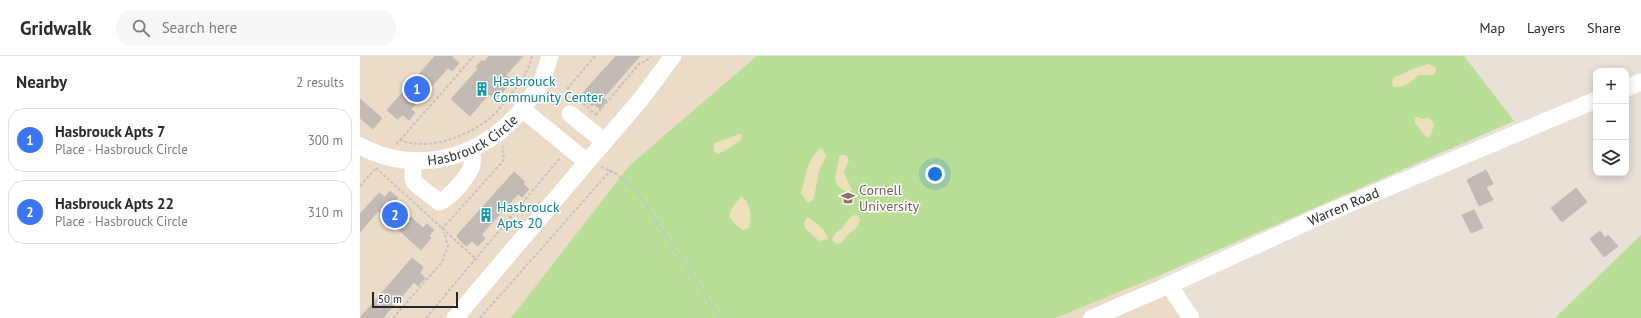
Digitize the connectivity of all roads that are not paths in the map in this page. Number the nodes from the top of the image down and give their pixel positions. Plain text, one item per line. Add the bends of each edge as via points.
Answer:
1 (550, 56) edge
2 (673, 56) edge
3 (1641, 82) edge
4 (1629, 87) edge
5 (1593, 101) edge
6 (522, 109) junction
7 (570, 114) dead end
8 (605, 142) junction
9 (360, 146) edge
10 (472, 149) junction
11 (413, 161) junction
12 (587, 162) junction
13 (1169, 285) junction
14 (455, 318) edge
15 (1092, 318) edge
16 (1191, 318) edge

1 - 6 street, Hasbrouck Circle via 541,83
2 - 8 street
3 - 4 street
5 - 13 street, Warren Road via 1325,214
6 - 10 street, Hasbrouck Circle via 494,136
6 - 12 street
7 - 8 street via 591,122
8 - 12 street
9 - 11 street, Hasbrouck Circle via 372,153 397,160
10 - 11 street, Hasbrouck Circle via 448,158
10 - 11 street via 473,164 470,172 446,200 439,202 415,183
12 - 14 street
13 - 15 street, Warren Road
13 - 16 street

